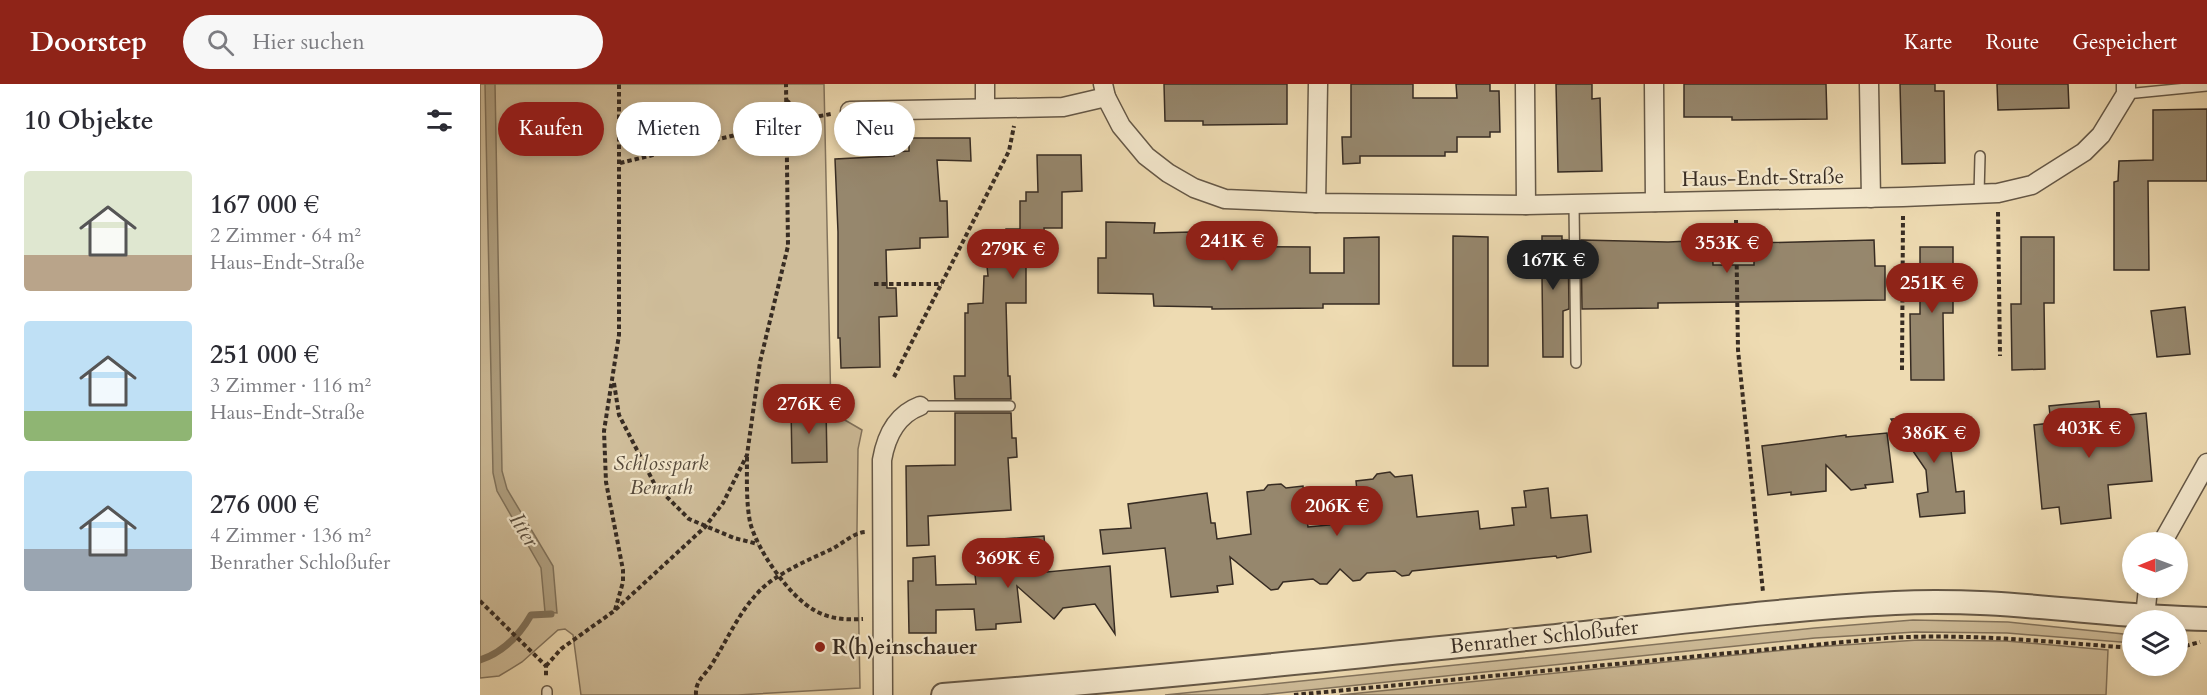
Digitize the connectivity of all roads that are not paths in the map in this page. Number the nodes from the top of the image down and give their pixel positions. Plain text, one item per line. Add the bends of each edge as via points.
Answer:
1 (985, 84) edge
2 (1318, 84) edge
3 (1525, 84) edge
4 (1654, 84) edge
5 (1869, 84) edge
6 (2207, 86) edge
7 (2126, 89) edge
8 (1104, 91) edge
9 (985, 108) junction
10 (915, 110) edge
11 (1980, 156) dead end
12 (1979, 194) junction
13 (1871, 198) junction
14 (1655, 202) junction
15 (1316, 203) junction
16 (1574, 204) junction
17 (1526, 205) junction
18 (1576, 363) dead end
19 (920, 406) joint
20 (1010, 406) dead end
21 (2207, 463) edge
22 (2168, 532) edge
23 (2122, 615) edge
24 (2188, 618) edge
25 (2207, 619) edge
26 (883, 695) edge
27 (943, 695) edge

1 - 9 street
2 - 15 street
3 - 17 street
4 - 14 street, Haus-Endt-Straße
5 - 13 street, Haus-Endt-Straße
6 - 7 lane
7 - 12 street, Haus-Endt-Straße via 2101,135 2084,152 2032,185
8 - 9 street, Haus-Endt-Straße via 1063,107
8 - 15 street, Haus-Endt-Straße via 1121,126 1146,156 1194,188 1225,199
9 - 10 street, Haus-Endt-Straße
11 - 12 lane
12 - 13 street, Haus-Endt-Straße
13 - 14 street, Haus-Endt-Straße
14 - 16 street, Haus-Endt-Straße
15 - 17 street, Haus-Endt-Straße
16 - 17 street, Haus-Endt-Straße
16 - 18 lane
19 - 20 lane
19 - 26 street via 901,418 890,434 881,476
21 - 22 street
23 - 27 street, Benrather Schloßufer via 1965,602 1897,603 1081,685
24 - 25 street, Benrather Schloßufer

